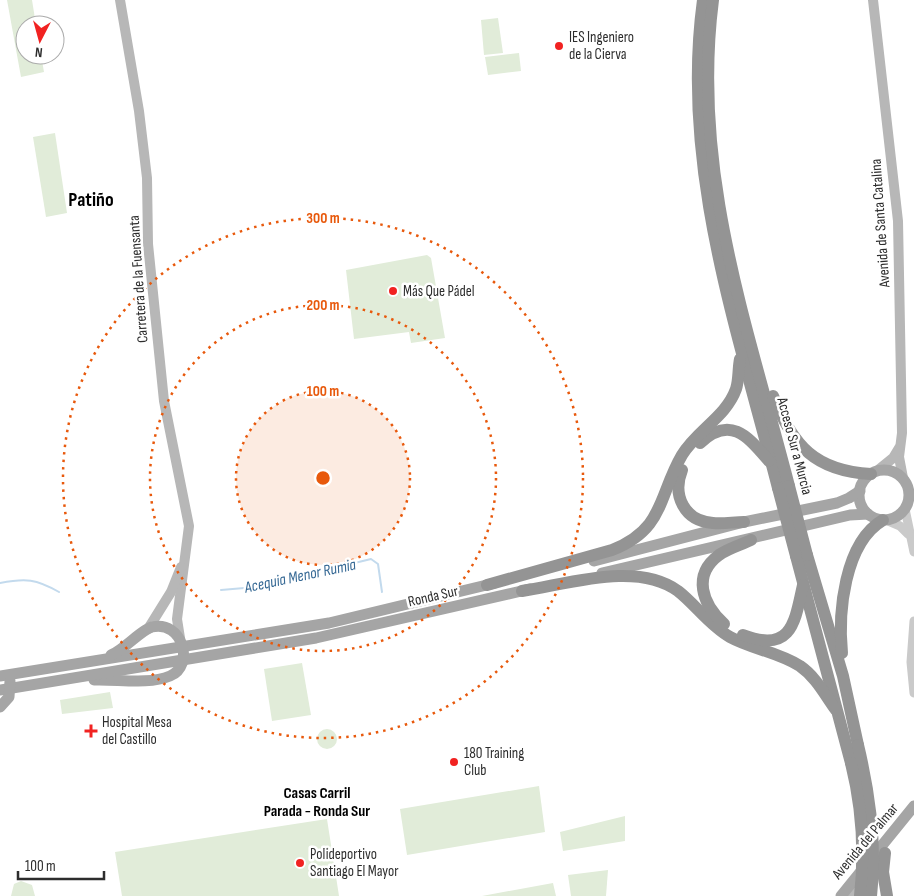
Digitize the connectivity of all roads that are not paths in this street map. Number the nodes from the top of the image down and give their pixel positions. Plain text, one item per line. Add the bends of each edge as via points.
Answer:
1 (120, 0) edge
2 (703, 0) edge
3 (713, 0) edge
4 (873, 0) edge
5 (724, 260) junction
6 (734, 297) junction
7 (742, 352) junction
8 (761, 378) junction
9 (901, 445) junction
10 (772, 464) junction
11 (874, 472) junction
12 (908, 481) edge
13 (784, 487) junction
14 (860, 490) junction
15 (909, 505) edge
16 (868, 514) junction
17 (885, 520) junction
18 (744, 522) junction
19 (910, 536) junction
20 (751, 540) junction
21 (914, 552) edge
22 (187, 555) junction
23 (801, 555) junction
24 (487, 584) junction
25 (803, 585) junction
26 (522, 591) junction
27 (914, 621) edge
28 (148, 629) junction
29 (181, 643) junction
30 (130, 656) junction
31 (99, 660) junction
32 (184, 661) junction
33 (129, 674) junction
34 (4, 675) edge
35 (842, 676) junction
36 (53, 682) junction
37 (5, 689) edge
38 (914, 693) edge
39 (0, 707) edge
40 (836, 710) junction
41 (914, 806) edge
42 (914, 818) edge
43 (881, 857) junction
44 (843, 894) edge
45 (860, 896) edge
46 (871, 896) edge
47 (887, 896) edge

1 - 22 main road, Carretera de la Fuensanta via 139,111 147,178 148,253 164,400 189,526
2 - 5 highway, Acceso Sur a Murcia via 697,73 700,148 707,198
3 - 5 highway, Acceso Sur a Murcia via 708,123
4 - 9 main road, Avenida de Santa Catalina via 898,221
5 - 6 highway, Acceso Sur a Murcia
6 - 7 highway, Acceso Sur a Murcia
6 - 8 highway, Acceso Sur a Murcia
7 - 10 highway, Acceso Sur a Murcia
7 - 24 highway via 737,385 730,401 683,454 660,507 642,532 629,543 612,550
8 - 11 highway via 786,425 812,456 835,469
8 - 13 highway, Acceso Sur a Murcia
9 - 11 main road via 893,458
9 - 12 main road, Avenida de Santa Catalina via 900,462
10 - 13 highway, Acceso Sur a Murcia
10 - 18 highway via 746,436 728,430 708,436 685,465 678,492 680,502 688,512 698,520 712,523
11 - 12 main road via 894,471
11 - 14 main road, Ronda Sur via 864,479
12 - 15 main road
13 - 23 highway, Acceso Sur a Murcia, bridge
14 - 16 main road via 861,503
14 - 18 main road, Ronda Sur via 837,503
15 - 17 main road via 897,516
15 - 19 street
16 - 17 main road, Ronda Sur
16 - 20 main road, Ronda Sur via 850,515
17 - 19 street via 900,526
17 - 35 highway via 868,531 848,578 840,622
18 - 24 main road, Ronda Sur via 622,555
19 - 21 street
20 - 25 highway via 719,555 704,572 704,596 709,608 724,624 756,639 781,637 796,619
20 - 26 main road, Ronda Sur
22 - 28 main road, Carretera de la Fuensanta via 171,592
22 - 29 main road, Carretera de la Fuensanta via 177,619
23 - 25 highway, Acceso Sur a Murcia
23 - 35 highway, Acceso Sur a Murcia
24 - 29 main road, Ronda Sur via 329,623
25 - 40 highway, Acceso Sur a Murcia
26 - 32 main road, Ronda Sur via 316,638
26 - 40 highway via 616,576 636,575 655,579 678,591 730,637 781,656 800,667 814,679
27 - 38 street via 910,662
28 - 29 main road via 165,627 176,632
28 - 30 main road
28 - 31 main road via 128,646
29 - 30 main road, Ronda Sur
29 - 32 main road
30 - 31 main road, Ronda Sur
30 - 33 main road
31 - 34 main road, Ronda Sur
32 - 33 main road, Ronda Sur
33 - 36 main road, Ronda Sur
33 - 36 main road via 114,681
34 - 37 main road
35 - 46 highway, Acceso Sur a Murcia, bridge via 872,820 874,859
36 - 37 main road, Ronda Sur
37 - 39 main road via 9,697
40 - 45 highway, Acceso Sur a Murcia, bridge via 858,793 862,834
41 - 43 main road, Avenida del Palmar
42 - 43 main road, Avenida del Palmar
43 - 44 main road, Avenida del Palmar
43 - 47 highway

